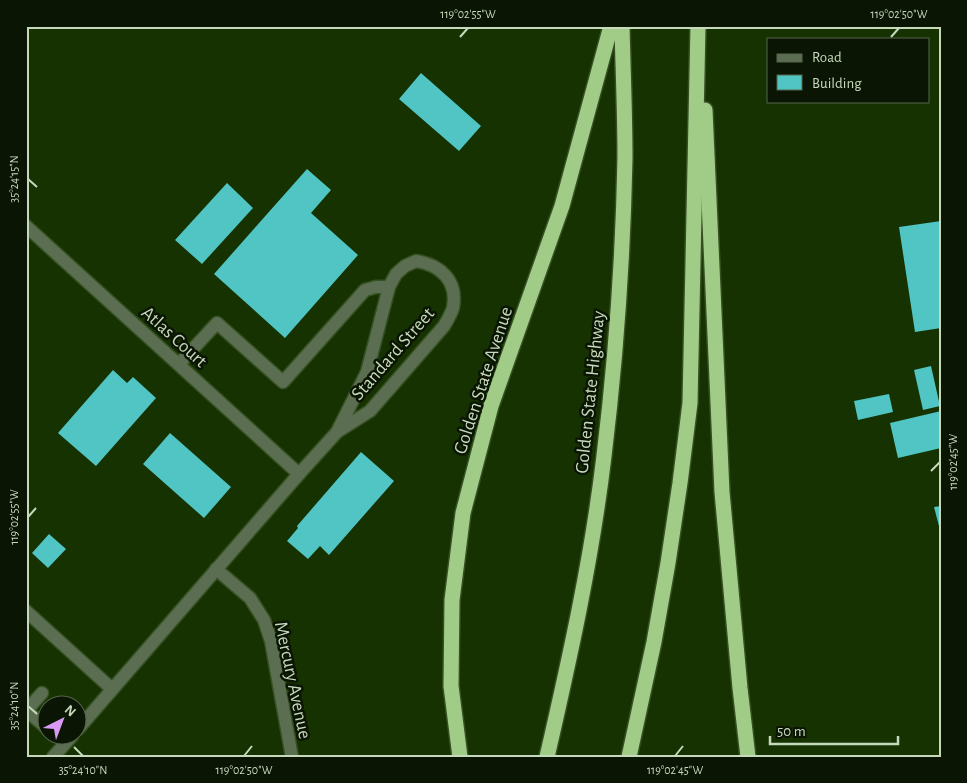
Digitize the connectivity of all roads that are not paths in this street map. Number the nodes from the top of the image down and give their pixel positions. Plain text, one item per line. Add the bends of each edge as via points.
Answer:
1 (611, 26) edge
2 (622, 26) edge
3 (700, 26) edge
4 (26, 226) edge
5 (389, 287) junction
6 (179, 364) junction
7 (337, 432) junction
8 (299, 474) junction
9 (216, 568) junction
10 (26, 611) edge
11 (112, 689) junction
12 (42, 693) dead end
13 (27, 711) edge
14 (88, 717) edge
15 (38, 720) edge
16 (59, 746) edge
17 (53, 757) edge
18 (292, 757) edge
19 (460, 757) edge
20 (547, 757) edge
21 (628, 757) edge
22 (748, 757) edge

1 - 19 highway, Golden State Avenue via 562,206 491,406 463,513 452,600 450,686
2 - 20 highway, Golden State Highway via 624,159 613,379 586,576
3 - 21 highway via 690,403 668,563
3 - 22 highway via 722,483
4 - 6 street, Atlas Court
5 - 6 street via 365,290 283,382 217,323
5 - 7 street, Standard Street via 366,372
5 - 7 street, Standard Street via 405,266 416,262 437,267 450,283 452,310 444,326 370,411
6 - 8 street, Atlas Court
7 - 8 street, Standard Street
8 - 9 street, Standard Street
9 - 11 street, Standard Street
9 - 18 street, Mercury Avenue via 250,598 264,620
10 - 11 street
11 - 14 street, Standard Street
12 - 13 street
13 - 15 street
16 - 17 street

